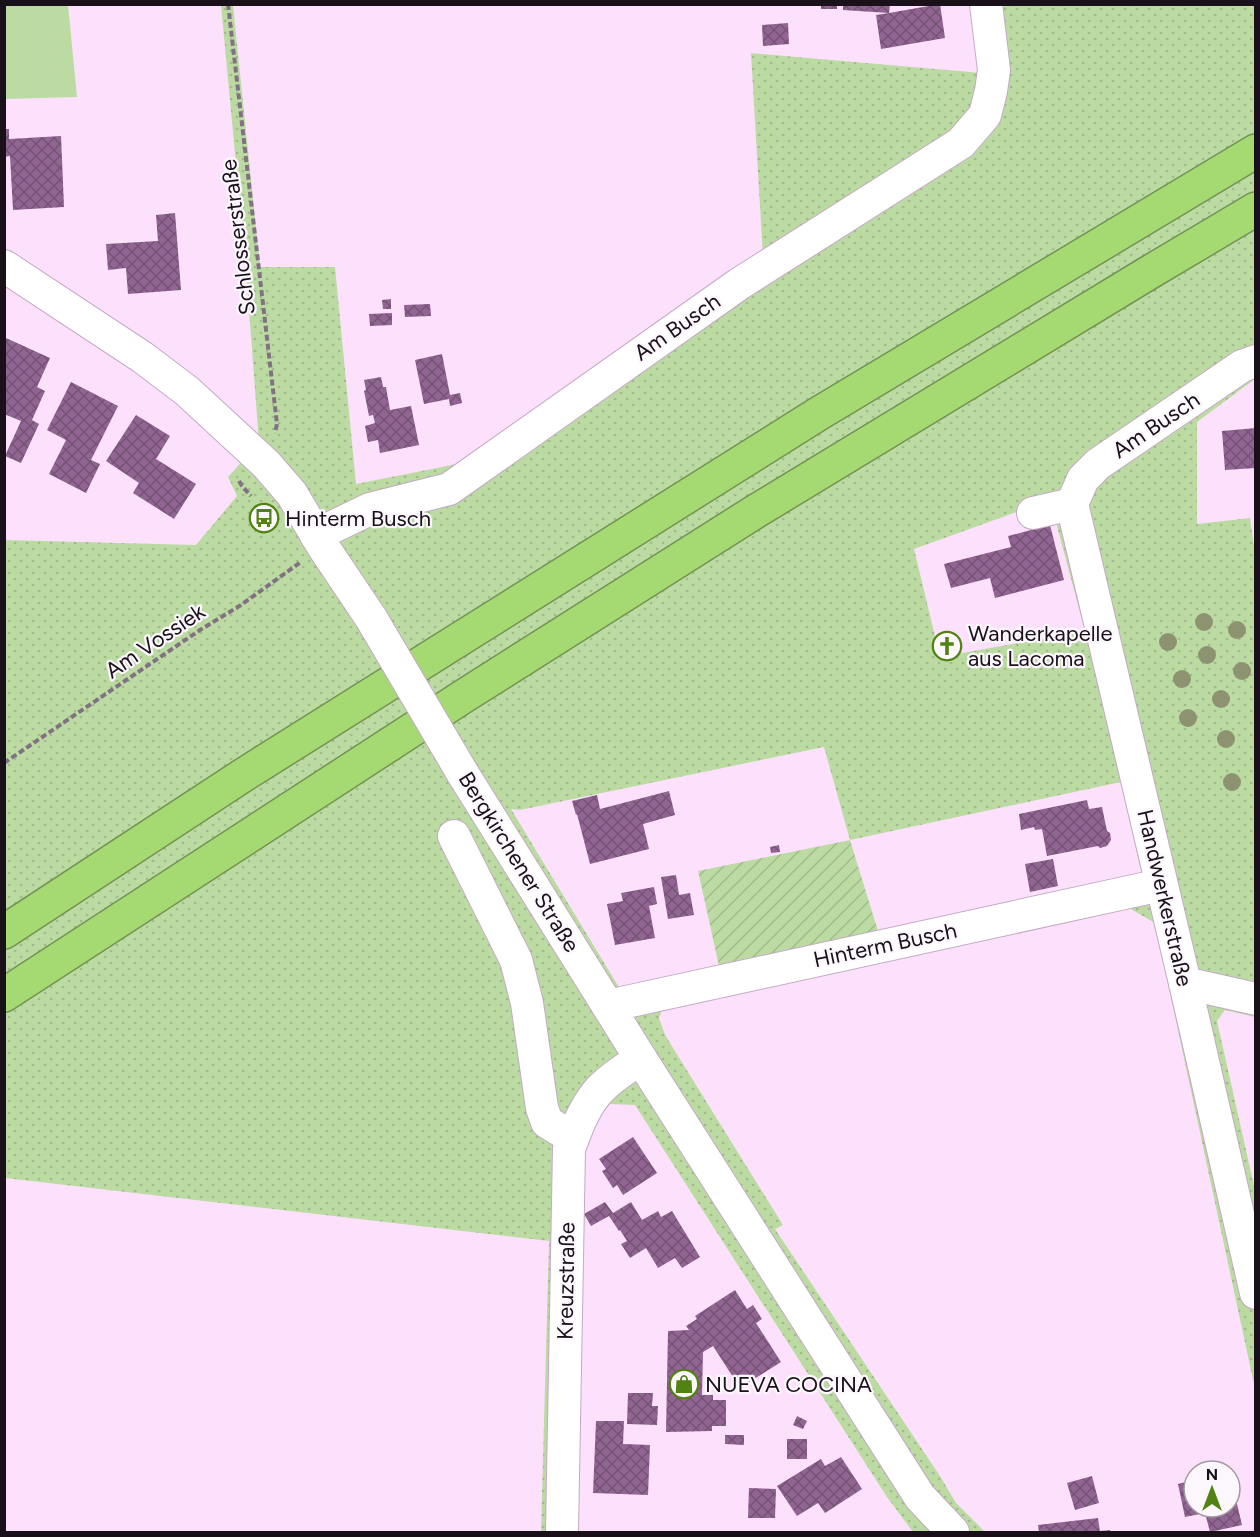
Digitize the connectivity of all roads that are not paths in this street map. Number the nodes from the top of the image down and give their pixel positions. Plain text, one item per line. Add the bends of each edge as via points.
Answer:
1 (986, 4) edge
2 (1256, 151) edge
3 (1256, 209) edge
4 (4, 266) edge
5 (1256, 361) edge
6 (1072, 504) junction
7 (1033, 513) dead end
8 (319, 540) junction
9 (454, 836) dead end
10 (1161, 885) junction
11 (4, 932) edge
12 (1185, 983) junction
13 (4, 995) edge
14 (1256, 999) edge
15 (608, 1006) junction
16 (641, 1059) junction
17 (573, 1138) junction
18 (1256, 1293) edge
19 (562, 1533) edge
20 (953, 1533) edge

1 - 8 street, Am Busch via 994,70 985,116 961,143 739,284 449,489 370,509
2 - 11 highway via 818,414 245,774
3 - 13 highway via 753,513
4 - 8 street, Bergkirchener Straße via 187,391 266,464 292,494
5 - 6 street, Am Busch via 1242,366 1098,464 1083,479
6 - 7 street
6 - 10 street, Handwerkerstraße
8 - 15 street, Bergkirchener Straße, bridge via 371,618
9 - 17 street via 516,960 547,1122
10 - 12 street, Handwerkerstraße
10 - 15 street, Hinterm Busch
12 - 14 street
12 - 18 street, Handwerkerstraße
15 - 16 street, Bergkirchener Straße
16 - 17 street, Kreuzstraße via 596,1093
16 - 20 street, Bergkirchener Straße via 920,1497
17 - 19 street, Kreuzstraße via 568,1149

